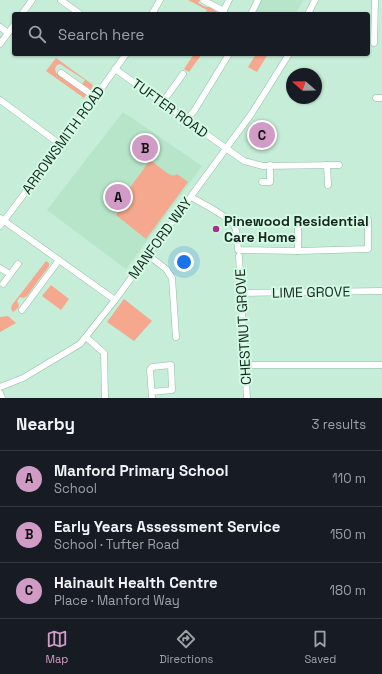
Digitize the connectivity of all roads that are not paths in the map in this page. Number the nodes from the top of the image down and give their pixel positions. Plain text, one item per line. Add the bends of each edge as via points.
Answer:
1 (32, 0) edge
2 (61, 0) edge
3 (160, 0) edge
4 (203, 0) edge
5 (229, 0) edge
6 (258, 0) edge
7 (315, 0) edge
8 (375, 0) edge
9 (23, 12) edge
10 (77, 12) edge
11 (153, 12) edge
12 (221, 12) edge
13 (223, 12) edge
14 (253, 12) edge
15 (309, 12) edge
16 (0, 27) edge
17 (12, 28) edge
18 (8, 33) junction
19 (374, 43) dead end
20 (0, 44) edge
21 (125, 56) edge
22 (228, 56) edge
23 (288, 56) edge
24 (115, 69) junction
25 (61, 73) dead end
26 (183, 74) dead end
27 (95, 97) junction
28 (0, 100) edge
29 (162, 103) junction
30 (186, 120) junction
31 (61, 145) junction
32 (225, 148) junction
33 (270, 165) junction
34 (327, 165) junction
35 (339, 165) dead end
36 (262, 182) dead end
37 (328, 185) dead end
38 (191, 196) junction
39 (368, 220) dead end
40 (1, 222) edge
41 (298, 222) dead end
42 (298, 251) junction
43 (148, 255) junction
44 (238, 256) dead end
45 (59, 260) junction
46 (18, 264) dead end
47 (0, 268) edge
48 (10, 274) junction
49 (2, 284) dead end
50 (382, 291) edge
51 (240, 293) junction
52 (20, 300) dead end
53 (115, 300) junction
54 (26, 304) junction
55 (22, 310) dead end
56 (86, 337) junction
57 (176, 337) dead end
58 (245, 365) junction
59 (382, 365) edge
60 (0, 387) edge
61 (0, 393) edge
62 (152, 395) edge
63 (2, 398) edge
64 (105, 398) edge
65 (247, 398) edge

1 - 9 street
2 - 10 street
3 - 11 street
4 - 12 street
5 - 13 street
6 - 14 street
7 - 15 street
8 - 19 street
16 - 18 street
17 - 18 street
18 - 20 street
21 - 24 street, ARROWSMITH ROAD
22 - 30 street
23 - 32 street, MANFORD WAY via 252,113
24 - 27 street, ARROWSMITH ROAD
24 - 29 street, TUFTER ROAD
25 - 27 street
26 - 29 street
27 - 31 street, ARROWSMITH ROAD
28 - 31 street
29 - 30 street, TUFTER ROAD
30 - 32 street, TUFTER ROAD
31 - 40 street, ARROWSMITH ROAD
32 - 33 street, TUFTER ROAD via 244,161 263,166
32 - 38 street, MANFORD WAY
33 - 34 street, TUFTER ROAD
33 - 36 street via 270,182
34 - 35 street, TUFTER ROAD
34 - 37 street
38 - 42 street via 234,224 238,250
38 - 43 street, MANFORD WAY
39 - 42 street via 368,249
40 - 45 street
41 - 42 street
43 - 53 street, MANFORD WAY
43 - 57 street via 166,269 172,278
44 - 51 street, CHESTNUT GROVE
45 - 53 street
45 - 54 street
46 - 48 street
47 - 48 street
48 - 49 street
50 - 51 street, LIME GROVE
51 - 58 street, CHESTNUT GROVE
52 - 54 street
53 - 56 street, MANFORD WAY
54 - 55 street
56 - 60 street, MANFORD WAY via 80,344 23,378
56 - 64 street via 104,354
58 - 59 street
58 - 65 street, CHESTNUT GROVE
61 - 63 street
62 - 62 street via 150,370 152,367 171,365 172,390

